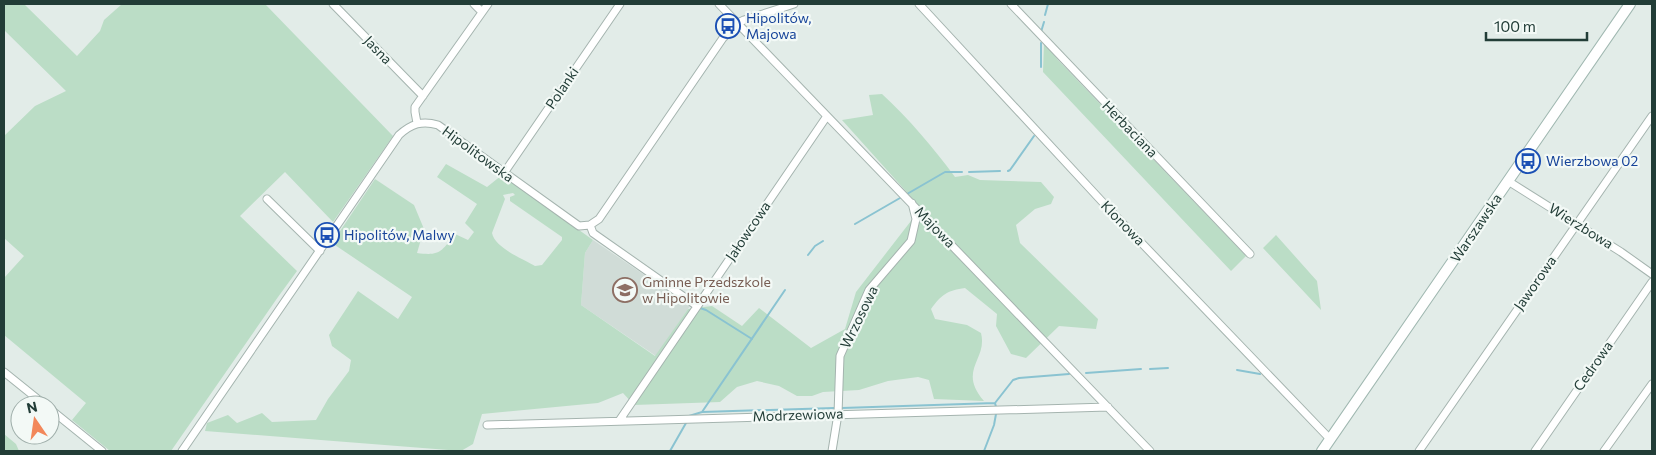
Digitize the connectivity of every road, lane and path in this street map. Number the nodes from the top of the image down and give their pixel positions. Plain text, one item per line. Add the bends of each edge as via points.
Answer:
1 (333, 4) edge
2 (474, 4) edge
3 (488, 4) edge
4 (620, 4) edge
5 (720, 4) edge
6 (794, 4) edge
7 (919, 4) edge
8 (1010, 4) edge
9 (1630, 4) edge
10 (482, 12) junction
11 (738, 23) junction
12 (423, 96) junction
13 (827, 116) junction
14 (1652, 116) edge
15 (417, 123) junction
16 (504, 173) junction
17 (1508, 181) junction
18 (267, 199) dead end
19 (912, 203) junction
20 (1576, 223) junction
21 (590, 225) junction
22 (320, 250) junction
23 (1250, 254) dead end
24 (1652, 274) edge
25 (1652, 282) edge
26 (697, 306) junction
27 (4, 372) edge
28 (1652, 384) edge
29 (33, 395) edge
30 (1108, 407) junction
31 (838, 414) junction
32 (60, 417) edge
33 (619, 421) junction
34 (488, 425) dead end
35 (1330, 439) junction
36 (102, 451) edge
37 (182, 451) edge
38 (832, 451) edge
39 (1150, 451) edge
40 (1322, 451) edge
41 (1419, 451) edge
42 (1535, 451) edge
43 (1604, 451) edge

1 - 12 street, Jasna
2 - 10 street
3 - 10 street
4 - 16 street, Polanki
5 - 11 street, Majowa
6 - 11 street
7 - 35 street, Klonowa via 1108,208
8 - 23 street, Herbaciana
9 - 17 street, Warszawska
10 - 12 street
11 - 13 street, Majowa
11 - 21 street via 722,38 599,219
12 - 15 street via 415,107
13 - 19 street, Majowa
13 - 26 street, Jałowcowa
14 - 20 street, Jaworowa
15 - 16 street, Hipolitowska via 438,125
15 - 22 street via 399,135
16 - 21 street, Hipolitowska via 579,226
17 - 20 street, Wierzbowa
17 - 35 street, Warszawska
18 - 22 street
19 - 30 street, Majowa
19 - 31 street, Wrzosowa via 916,219 911,240 869,290 840,356
20 - 24 street, Wierzbowa
20 - 41 street, Jaworowa
21 - 26 street via 593,233
22 - 37 street
25 - 42 street, Cedrowa
26 - 33 street, Jałowcowa
27 - 29 street
28 - 43 street
30 - 31 street, Modrzewiowa
30 - 39 street, Majowa
31 - 33 street, Modrzewiowa
31 - 38 street, Wrzosowa
32 - 36 street
33 - 34 street, Modrzewiowa
35 - 40 street, Warszawska

